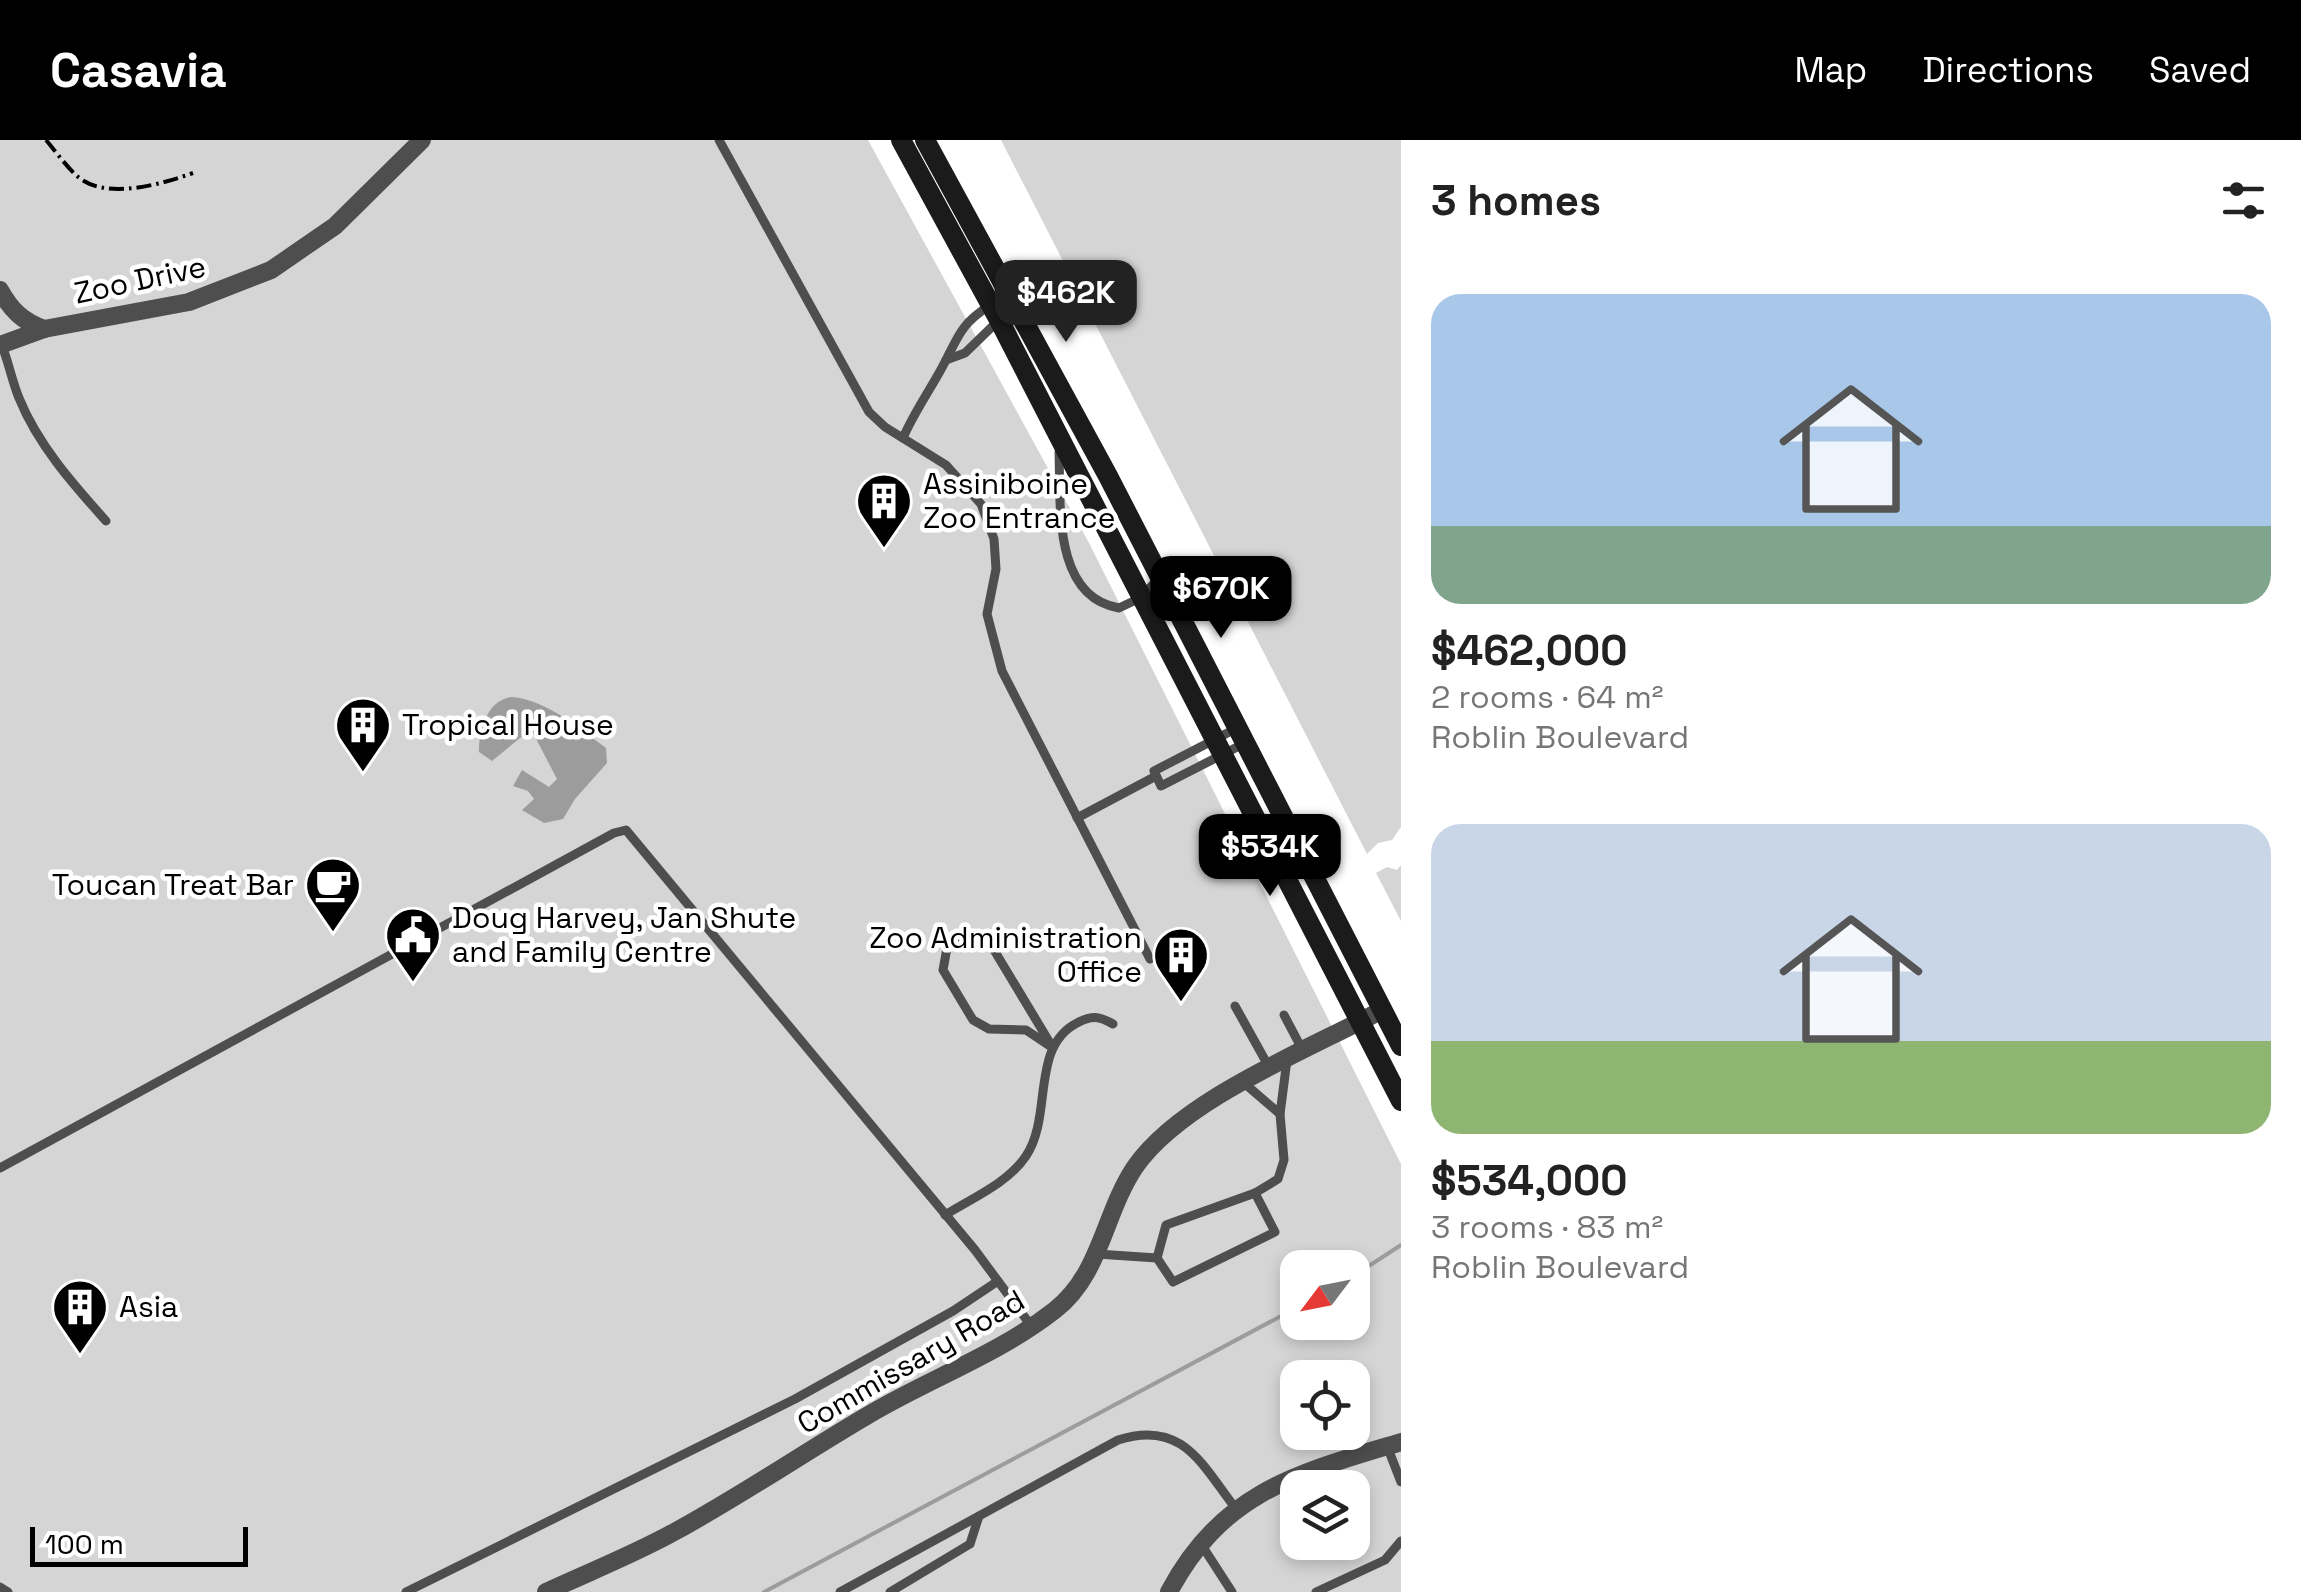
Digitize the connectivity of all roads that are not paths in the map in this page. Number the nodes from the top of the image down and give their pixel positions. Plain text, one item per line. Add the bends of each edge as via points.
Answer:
1 (422, 140) edge
2 (719, 140) edge
3 (901, 140) edge
4 (926, 140) edge
5 (0, 290) edge
6 (1004, 307) junction
7 (44, 329) junction
8 (1, 346) edge
9 (946, 360) junction
10 (1059, 437) junction
11 (903, 438) junction
12 (106, 522) dead end
13 (1160, 576) junction
14 (1140, 598) junction
15 (1241, 736) junction
16 (1220, 747) junction
17 (1157, 778) junction
18 (1077, 818) junction
19 (1150, 958) dead end
20 (1234, 1006) dead end
21 (1382, 1010) junction
22 (1284, 1015) dead end
23 (1361, 1022) junction
24 (1113, 1024) dead end
25 (1401, 1046) edge
26 (1053, 1048) junction
27 (1287, 1060) junction
28 (1244, 1083) junction
29 (1401, 1100) edge
30 (1280, 1114) junction
31 (0, 1168) edge
32 (1255, 1192) junction
33 (945, 1215) junction
34 (1097, 1254) junction
35 (1156, 1258) junction
36 (998, 1281) junction
37 (1032, 1327) junction
38 (1394, 1444) edge
39 (1401, 1482) edge
40 (1236, 1509) junction
41 (980, 1516) junction
42 (1401, 1541) edge
43 (1200, 1543) junction
44 (0, 1587) edge
45 (843, 1591) edge
46 (8, 1592) edge
47 (406, 1592) edge
48 (546, 1592) edge
49 (890, 1592) edge
50 (1169, 1592) edge
51 (1232, 1592) edge
52 (1316, 1592) edge

1 - 7 street, Zoo Drive via 335,226 271,270 189,302
2 - 11 lane via 869,412
3 - 6 main road
4 - 6 main road
5 - 7 street via 16,314
6 - 9 lane via 964,353
6 - 9 lane via 974,316
6 - 10 main road
6 - 13 main road
7 - 8 street, Zoo Drive
8 - 12 lane via 40,436
9 - 11 lane
10 - 14 main road
10 - 14 lane via 1066,544 1076,580 1108,606
11 - 18 lane via 959,476 981,504 996,569 987,614 998,659
13 - 14 lane
13 - 15 main road
14 - 16 main road
15 - 16 lane
15 - 16 lane
15 - 21 main road
16 - 17 lane
16 - 17 lane
16 - 23 main road
17 - 18 lane
18 - 19 lane
20 - 27 lane
21 - 23 street, Commissary Road
21 - 25 main road
22 - 27 lane
23 - 27 street, Commissary Road
23 - 29 main road
24 - 26 lane via 1090,1017 1068,1028
26 - 26 lane via 991,945 969,935 947,948 943,970 973,1020 989,1029 1026,1030
26 - 33 lane via 1027,1155 1000,1181
27 - 28 street, Commissary Road
27 - 30 lane
28 - 30 lane
28 - 34 street, Commissary Road via 1146,1153 1126,1182
30 - 32 lane via 1282,1169 1278,1179
31 - 33 lane via 626,830
32 - 35 lane via 1166,1225
32 - 35 lane via 1275,1232 1173,1282
33 - 36 lane
34 - 35 lane
34 - 37 street, Commissary Road via 1064,1302
36 - 37 lane
36 - 47 lane via 795,1398
37 - 48 street, Commissary Road via 874,1412 679,1530
38 - 39 lane
38 - 40 street via 1302,1474
40 - 41 lane via 1186,1446 1143,1434 1118,1440
40 - 43 street
41 - 45 lane
41 - 49 lane via 970,1544
42 - 52 lane via 1385,1560
43 - 50 street
43 - 51 lane
44 - 46 lane

